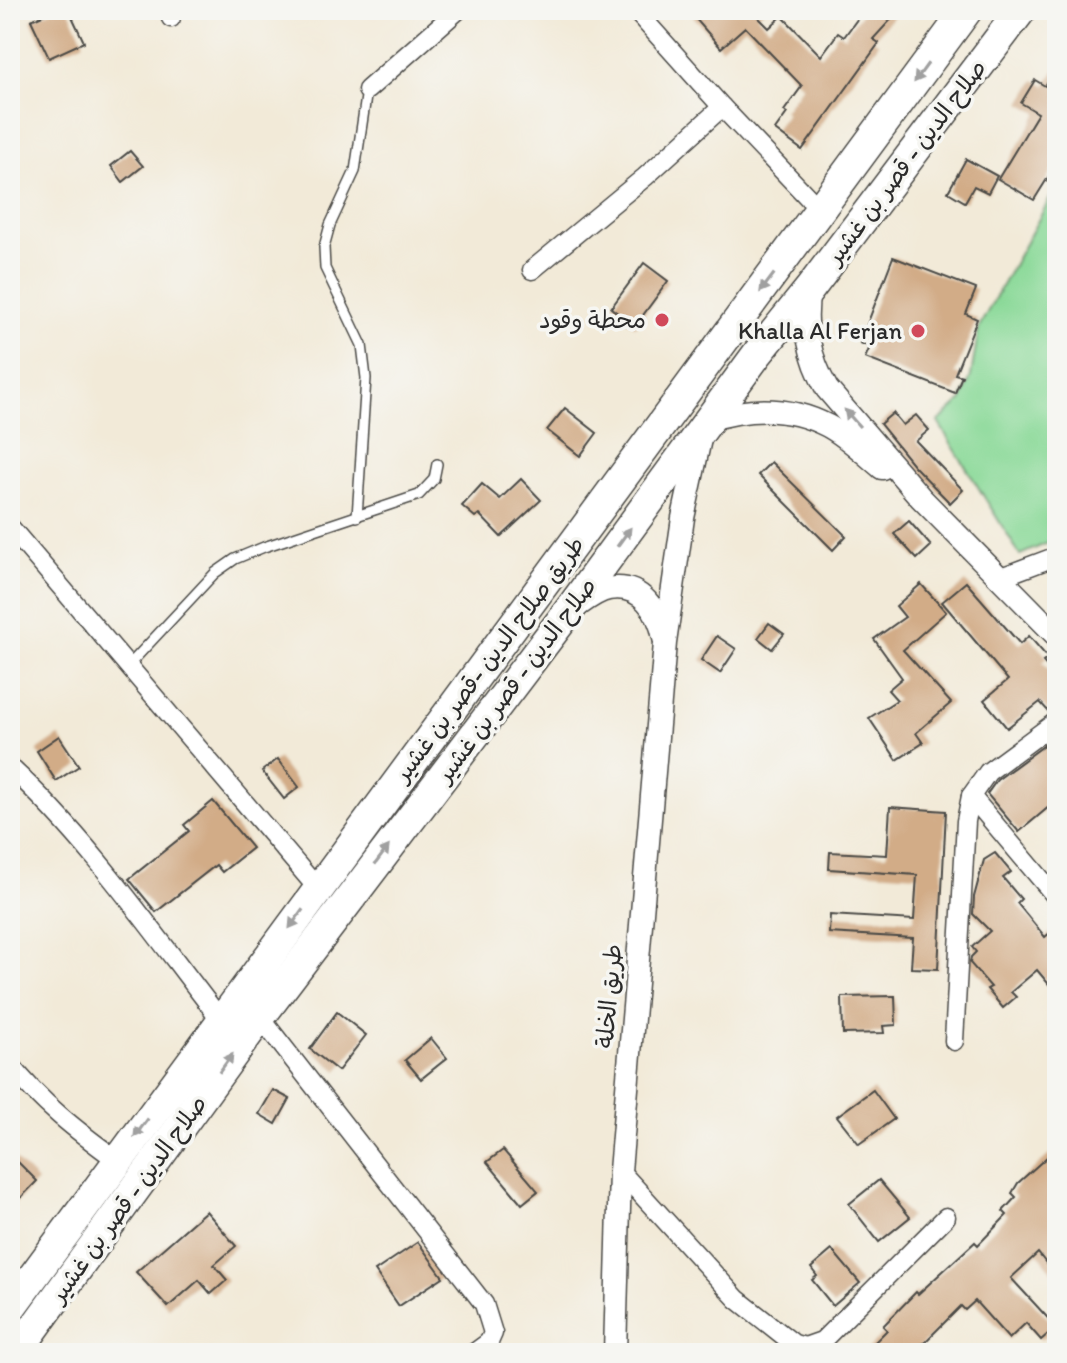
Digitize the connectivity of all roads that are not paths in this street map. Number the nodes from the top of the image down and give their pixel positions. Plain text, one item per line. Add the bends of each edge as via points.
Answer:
1 (458, 10) edge
2 (635, 10) edge
3 (967, 10) edge
4 (1021, 10) edge
5 (367, 90) joint
6 (722, 107) junction
7 (821, 211) junction
8 (532, 270) dead end
9 (809, 290) junction
10 (705, 426) junction
11 (437, 464) dead end
12 (921, 498) junction
13 (357, 517) junction
14 (10, 527) edge
15 (1057, 556) edge
16 (1001, 577) junction
17 (568, 612) junction
18 (1057, 636) edge
19 (665, 643) junction
20 (129, 665) junction
21 (1057, 721) edge
22 (10, 767) edge
23 (971, 796) junction
24 (318, 889) junction
25 (1057, 898) edge
26 (260, 1017) junction
27 (221, 1020) junction
28 (954, 1041) dead end
29 (10, 1064) edge
30 (117, 1160) junction
31 (620, 1171) junction
32 (946, 1217) dead end
33 (10, 1308) edge
34 (16, 1353) edge
35 (474, 1353) edge
36 (615, 1353) edge

1 - 5 street
2 - 6 street
3 -> 7 highway, طريق صلاح الدين -قصر بن غشير
4 - 9 highway, صلاح الدين - قصر بن غشير
5 - 13 lane via 355,171 324,247 325,268 362,345 366,378
6 - 7 street
6 - 8 street
7 -> 24 highway, طريق صلاح الدين -قصر بن غشير
9 - 10 highway, صلاح الدين - قصر بن غشير
12 -> 9 street via 817,371 806,331
10 - 12 street via 761,410 814,420 831,427
17 -> 10 highway, صلاح الدين - قصر بن غشير
10 - 19 street, طريق الخلة via 683,518
11 - 13 lane via 434,479 419,495
12 - 16 street
13 - 20 lane via 235,559 215,573
14 - 20 street
15 - 16 street
16 - 18 street
17 - 19 street, طريق الخلة via 608,589 625,589 653,606
26 -> 17 highway, صلاح الدين - قصر بن غشير
19 - 31 street, طريق الخلة
20 - 24 street
21 - 23 street via 988,772
22 - 27 street via 95,859
23 - 25 street
23 - 28 street
24 -> 27 highway, طريق صلاح الدين -قصر بن غشير
34 -> 26 highway, صلاح الدين - قصر بن غشير
26 - 35 street via 484,1304 493,1333
27 -> 30 highway, طريق صلاح الدين -قصر بن غشير
29 - 30 street via 35,1095
30 - 33 highway, طريق صلاح الدين -قصر بن غشير
31 - 32 street via 737,1299 805,1347 822,1341
31 - 36 street, طريق الخلة

